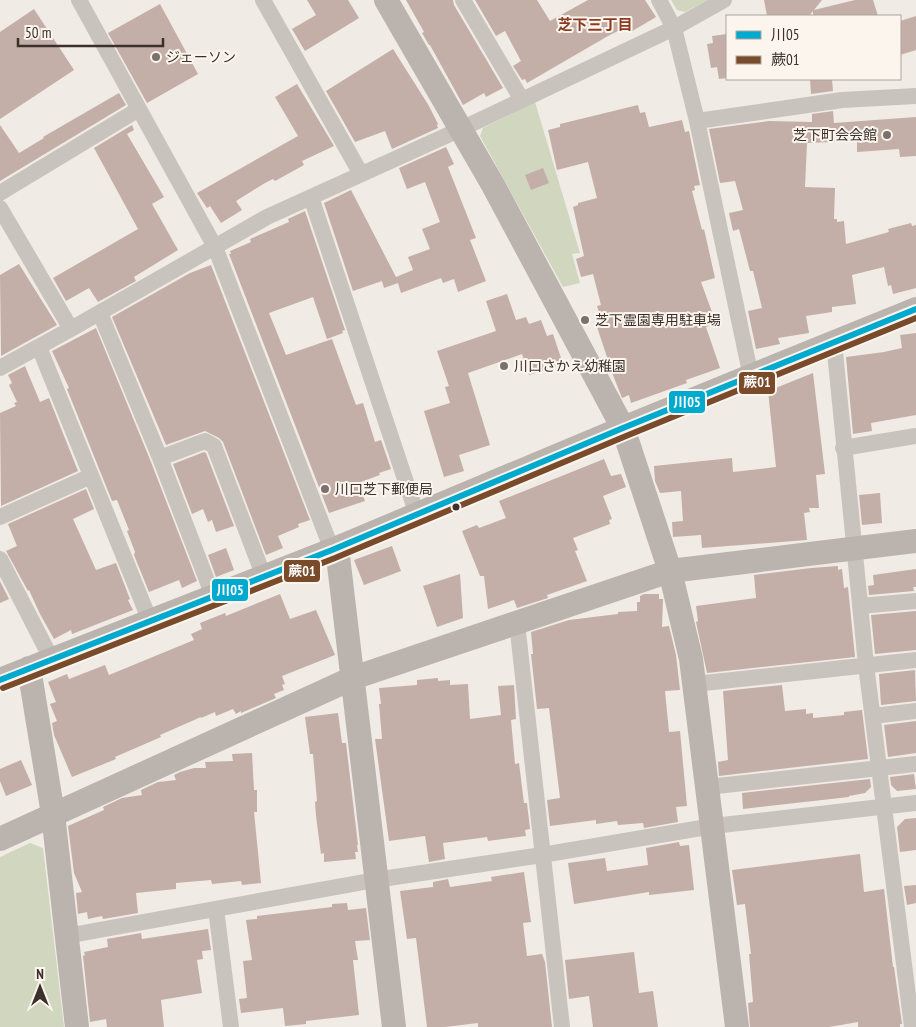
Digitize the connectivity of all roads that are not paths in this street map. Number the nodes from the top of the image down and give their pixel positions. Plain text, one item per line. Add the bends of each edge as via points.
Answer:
1 (79, 0) edge
2 (263, 0) edge
3 (386, 0) edge
4 (463, 0) edge
5 (659, 0) edge
6 (724, 0) edge
7 (674, 28) junction
8 (916, 96) edge
9 (522, 100) junction
10 (139, 109) junction
11 (697, 121) junction
12 (461, 130) junction
13 (361, 174) junction
14 (0, 193) edge
15 (311, 197) junction
16 (0, 208) edge
17 (215, 246) junction
18 (916, 309) edge
19 (100, 313) junction
20 (71, 329) junction
21 (834, 342) junction
22 (39, 347) junction
23 (0, 368) edge
24 (751, 377) junction
25 (623, 428) junction
26 (916, 436) edge
27 (843, 448) junction
28 (160, 458) junction
29 (91, 476) junction
30 (417, 515) junction
31 (0, 517) edge
32 (916, 541) edge
33 (854, 548) junction
34 (334, 549) junction
35 (0, 559) edge
36 (670, 571) junction
37 (264, 577) junction
38 (213, 596) junction
39 (916, 601) edge
40 (860, 606) junction
41 (150, 621) junction
42 (517, 623) junction
43 (52, 660) junction
44 (916, 660) edge
45 (866, 665) junction
46 (29, 668) junction
47 (353, 678) junction
48 (0, 680) edge
49 (694, 684) junction
50 (916, 711) edge
51 (873, 716) junction
52 (916, 764) edge
53 (879, 768) junction
54 (708, 787) junction
55 (916, 803) edge
56 (884, 807) junction
57 (52, 814) junction
58 (713, 826) junction
59 (0, 839) edge
60 (542, 855) junction
61 (375, 880) junction
62 (216, 909) junction
63 (66, 936) junction
64 (76, 1027) edge
65 (231, 1027) edge
66 (394, 1027) edge
67 (562, 1027) edge
68 (737, 1027) edge
69 (912, 1027) edge

1 - 10 street
2 - 13 street
3 - 12 street
4 - 9 street
5 - 7 street
6 - 7 street
7 - 9 street
7 - 11 street
8 - 11 street via 842,100
9 - 12 street
10 - 14 street
10 - 17 street
11 - 24 street
12 - 13 street
12 - 25 street
13 - 15 street
15 - 17 street
15 - 30 street
16 - 20 street
17 - 19 street
17 - 34 street
18 - 21 street
19 - 20 street
19 - 28 street
20 - 22 street
21 - 24 street
21 - 27 street
22 - 23 street
22 - 29 street
24 - 25 street
25 - 30 street
25 - 36 street
26 - 27 street
27 - 33 street
28 - 37 street via 205,441 214,446
28 - 38 street
29 - 31 street
29 - 41 street
30 - 34 street
32 - 33 street
33 - 36 street
33 - 40 street
34 - 37 street
34 - 47 street
35 - 43 street
36 - 42 street
36 - 49 street
37 - 38 street
38 - 41 street
39 - 40 street
40 - 45 street
41 - 43 street
42 - 47 street
42 - 60 street
43 - 46 street
44 - 45 street
45 - 49 street
45 - 51 street
46 - 48 street
46 - 57 street
47 - 57 street
47 - 61 street
49 - 54 street
50 - 51 street
51 - 53 street
52 - 53 street
53 - 54 street
53 - 56 street
54 - 58 street
55 - 56 street
56 - 58 street
56 - 69 street
57 - 59 street
57 - 63 street
58 - 60 street
58 - 68 street
60 - 61 street
60 - 67 street
61 - 62 street
61 - 66 street
62 - 63 street
62 - 65 street
63 - 64 street

